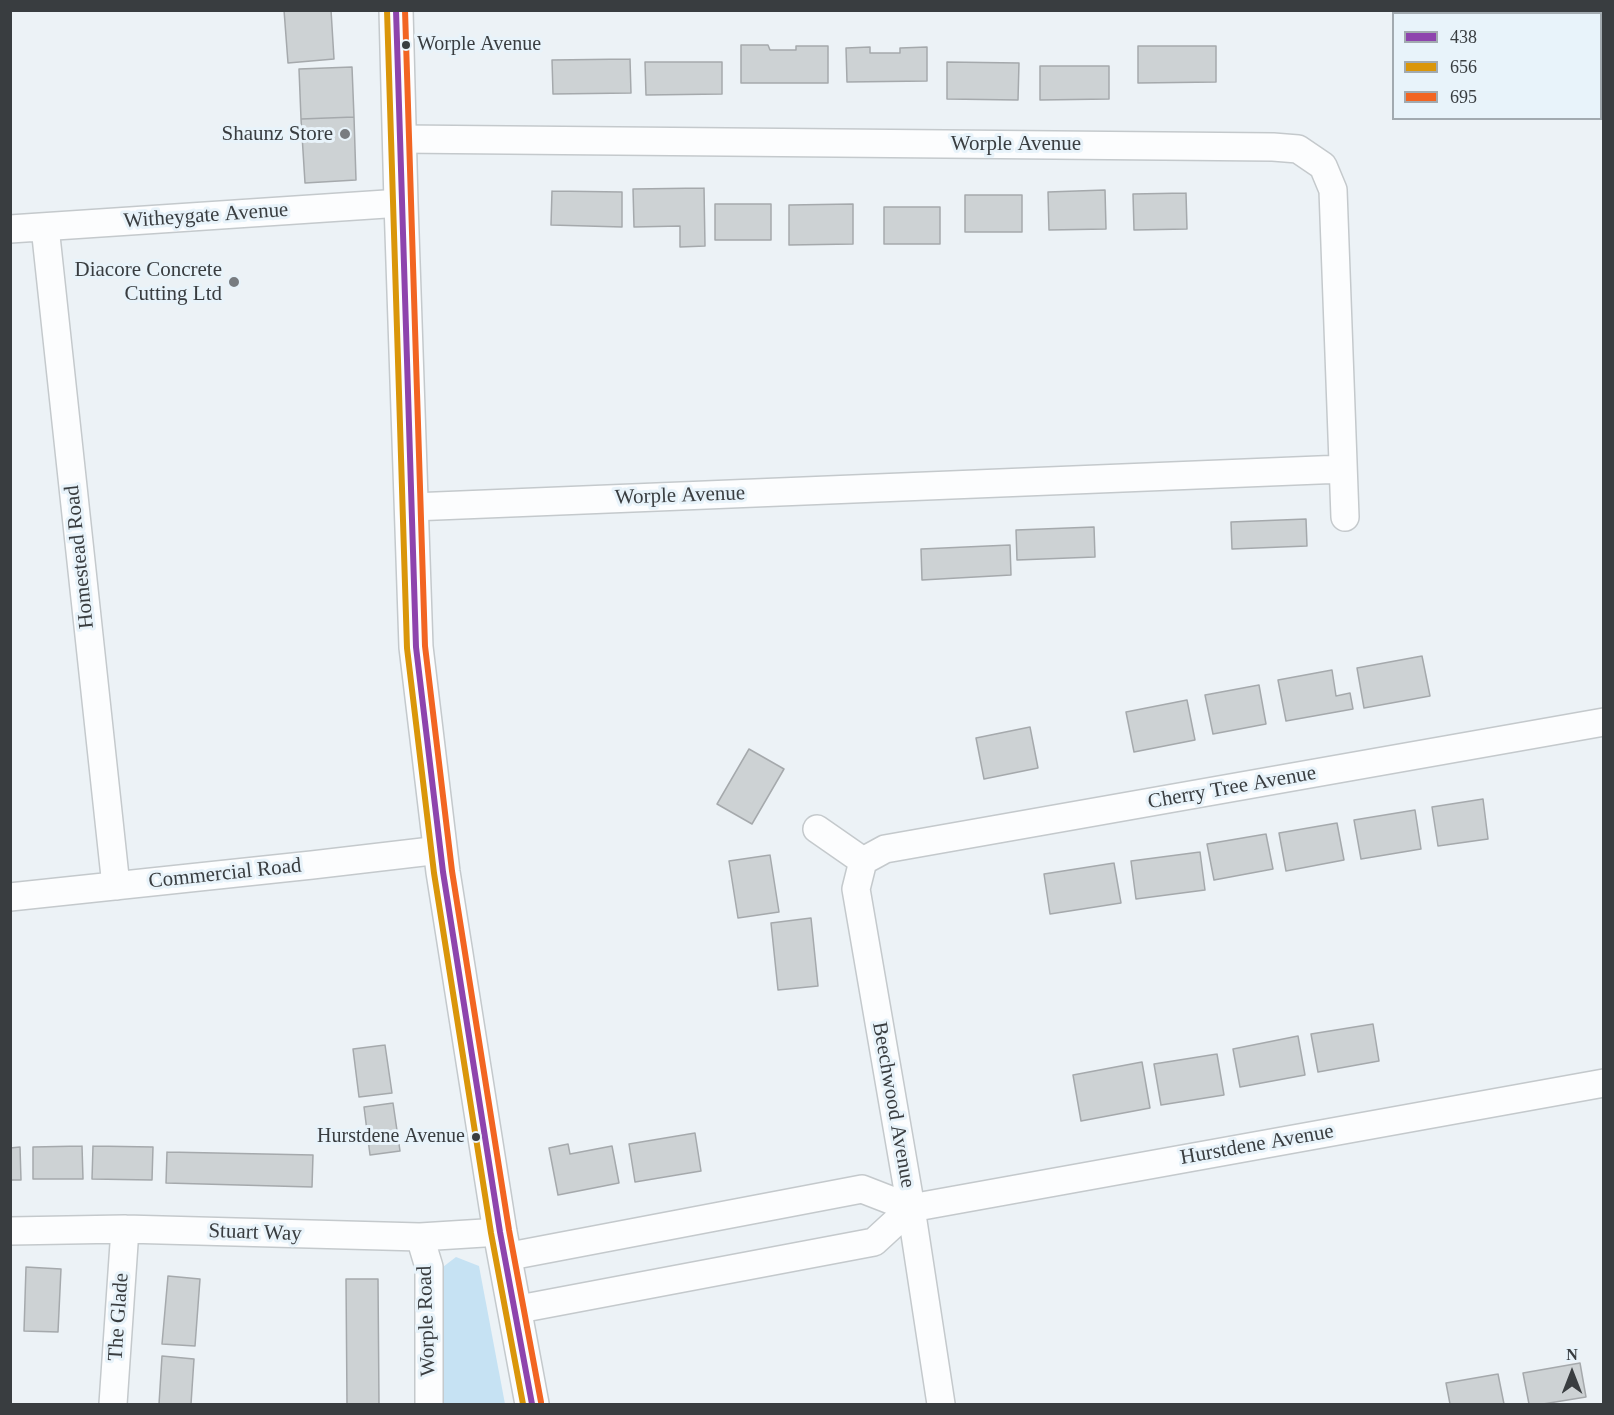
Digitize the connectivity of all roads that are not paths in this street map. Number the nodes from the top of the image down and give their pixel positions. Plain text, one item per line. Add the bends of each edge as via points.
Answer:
1 (396, 10) edge
2 (399, 139) junction
3 (401, 203) junction
4 (45, 227) junction
5 (10, 230) edge
6 (1343, 469) junction
7 (412, 507) junction
8 (1345, 517) dead end
9 (1604, 722) edge
10 (817, 829) dead end
11 (440, 850) junction
12 (863, 861) junction
13 (116, 886) junction
14 (10, 897) edge
15 (1604, 1083) edge
16 (911, 1208) junction
17 (125, 1229) junction
18 (10, 1231) edge
19 (420, 1237) junction
20 (502, 1245) junction
21 (514, 1310) junction
22 (113, 1404) edge
23 (429, 1404) edge
24 (532, 1404) edge
25 (941, 1404) edge

1 - 2 street
2 - 3 street
2 - 6 street, Worple Avenue via 1298,149 1323,166 1333,190
3 - 4 street, Witheygate Avenue
3 - 7 street
4 - 5 street, Witheygate Avenue
4 - 13 street, Homestead Road
6 - 7 street, Worple Avenue
6 - 8 street, Worple Avenue
7 - 11 street via 416,647
9 - 12 street, Cherry Tree Avenue via 885,849
10 - 12 street
11 - 13 street, Commercial Road
11 - 20 street
12 - 16 street, Beechwood Avenue via 856,889
13 - 14 street, Commercial Road
15 - 16 street, Hurstdene Avenue
16 - 20 street via 862,1189
16 - 21 street via 874,1242
16 - 25 street, Beechwood Avenue
17 - 18 street, Stuart Way
17 - 19 street, Stuart Way
17 - 22 street, The Glade
19 - 20 street, Stuart Way
19 - 23 street, Worple Road via 429,1267
20 - 21 street
21 - 24 street

